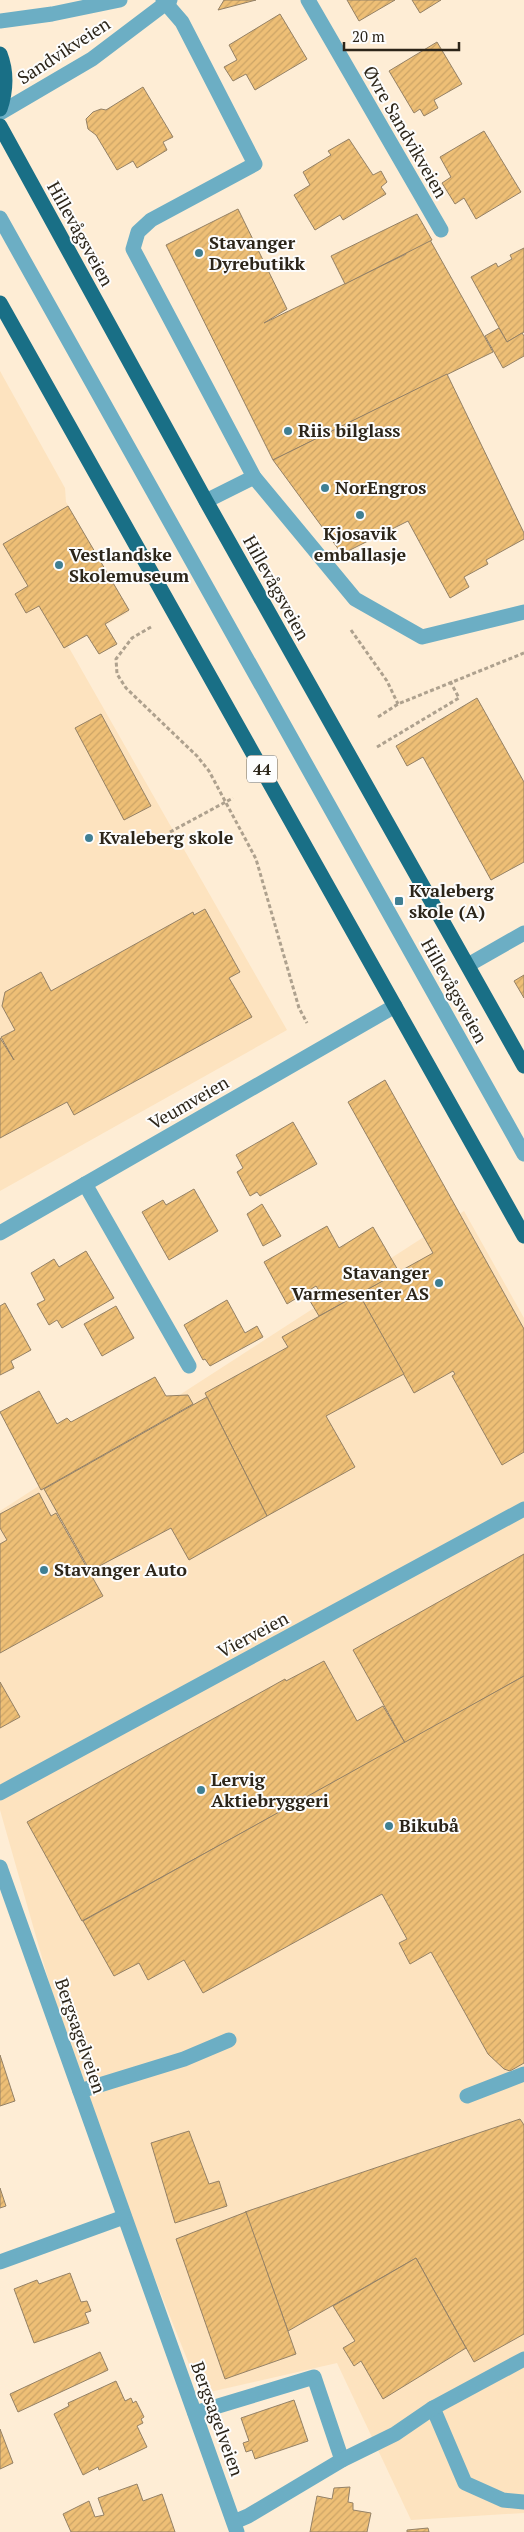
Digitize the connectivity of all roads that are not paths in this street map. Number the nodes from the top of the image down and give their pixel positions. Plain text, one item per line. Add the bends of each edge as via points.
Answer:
1 (120, 0) edge
2 (308, 0) edge
3 (166, 1) edge
4 (0, 21) edge
5 (0, 54) edge
6 (0, 109) edge
7 (0, 113) edge
8 (0, 126) edge
9 (0, 218) edge
10 (441, 230) dead end
11 (0, 303) edge
12 (254, 477) junction
13 (206, 501) junction
14 (524, 612) edge
15 (524, 933) edge
16 (468, 965) junction
17 (396, 1006) junction
18 (524, 1066) edge
19 (524, 1154) edge
20 (85, 1184) junction
21 (0, 1233) edge
22 (524, 1236) edge
23 (189, 1366) dead end
24 (524, 1509) edge
25 (0, 1793) edge
26 (0, 1867) edge
27 (229, 2040) dead end
28 (524, 2074) edge
29 (80, 2091) junction
30 (467, 2096) dead end
31 (124, 2217) junction
32 (0, 2262) edge
33 (524, 2359) edge
34 (433, 2408) junction
35 (195, 2414) junction
36 (342, 2460) junction
37 (524, 2502) edge
38 (236, 2527) edge

1 - 4 street, Sandvikveien
2 - 10 street, Øvre Sandvikveien
3 - 7 street, Sandvikveien via 92,59
3 - 12 street via 182,22 255,164 151,220 138,232 134,249
5 - 6 main road via 5,76
8 - 13 main road, Hillevågsveien
9 - 19 street, Hillevågsveien
11 - 17 main road, 44
12 - 13 street
12 - 14 street via 355,599 422,637
13 - 16 main road, Hillevågsveien
15 - 16 street
16 - 18 main road, Hillevågsveien
17 - 20 street, Veumveien
17 - 22 main road, 44
20 - 21 street, Veumveien
20 - 23 street
24 - 25 street, Vierveien
26 - 29 street, Bergsagelveien
27 - 29 street via 184,2059
28 - 30 street
29 - 31 street, Bergsagelveien
31 - 32 street
31 - 35 street, Bergsagelveien
33 - 34 street
34 - 36 street, Bergsagelveien via 395,2434
34 - 37 street via 465,2483 503,2500
35 - 36 street via 314,2377
35 - 38 street, Bergsagelveien
36 - 38 street, Bergsagelveien via 248,2516

